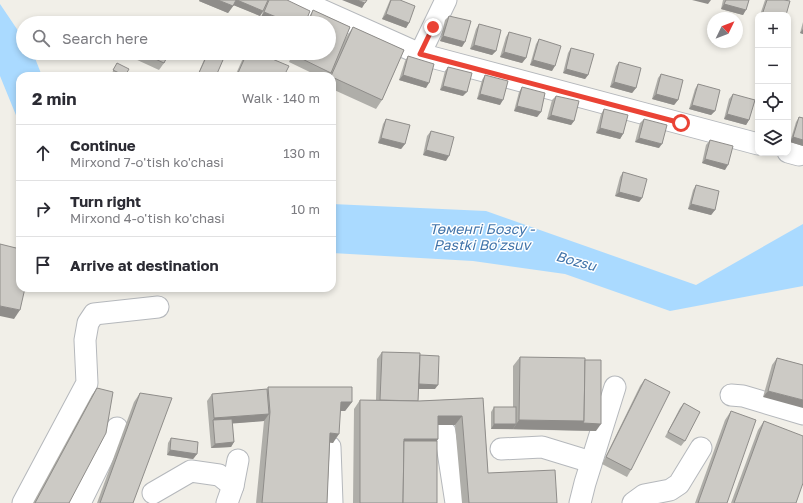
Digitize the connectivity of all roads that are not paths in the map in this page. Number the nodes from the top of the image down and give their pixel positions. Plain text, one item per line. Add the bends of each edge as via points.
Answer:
1 (299, 0) edge
2 (446, 0) edge
3 (335, 16) edge
4 (336, 17) edge
5 (420, 54) junction
6 (755, 143) edge
7 (158, 307) dead end
8 (615, 387) dead end
9 (731, 395) dead end
10 (803, 414) edge
11 (117, 428) dead end
12 (445, 432) dead end
13 (330, 447) edge
14 (701, 448) dead end
15 (501, 449) dead end
16 (238, 460) dead end
17 (591, 462) junction
18 (153, 493) dead end
19 (230, 494) edge
20 (23, 503) edge
21 (80, 503) edge
22 (332, 503) edge
23 (456, 503) edge
24 (580, 503) edge
25 (633, 503) edge

1 - 3 street
2 - 5 street
4 - 5 street
5 - 6 street
7 - 20 street via 94,314 88,323 85,340 87,383
8 - 17 street
9 - 10 street via 743,396
11 - 21 street
12 - 23 street
13 - 22 street
14 - 25 street via 679,484 670,490 644,495
15 - 17 street via 542,447
16 - 19 street
17 - 24 street
18 - 19 street via 191,471 219,475

